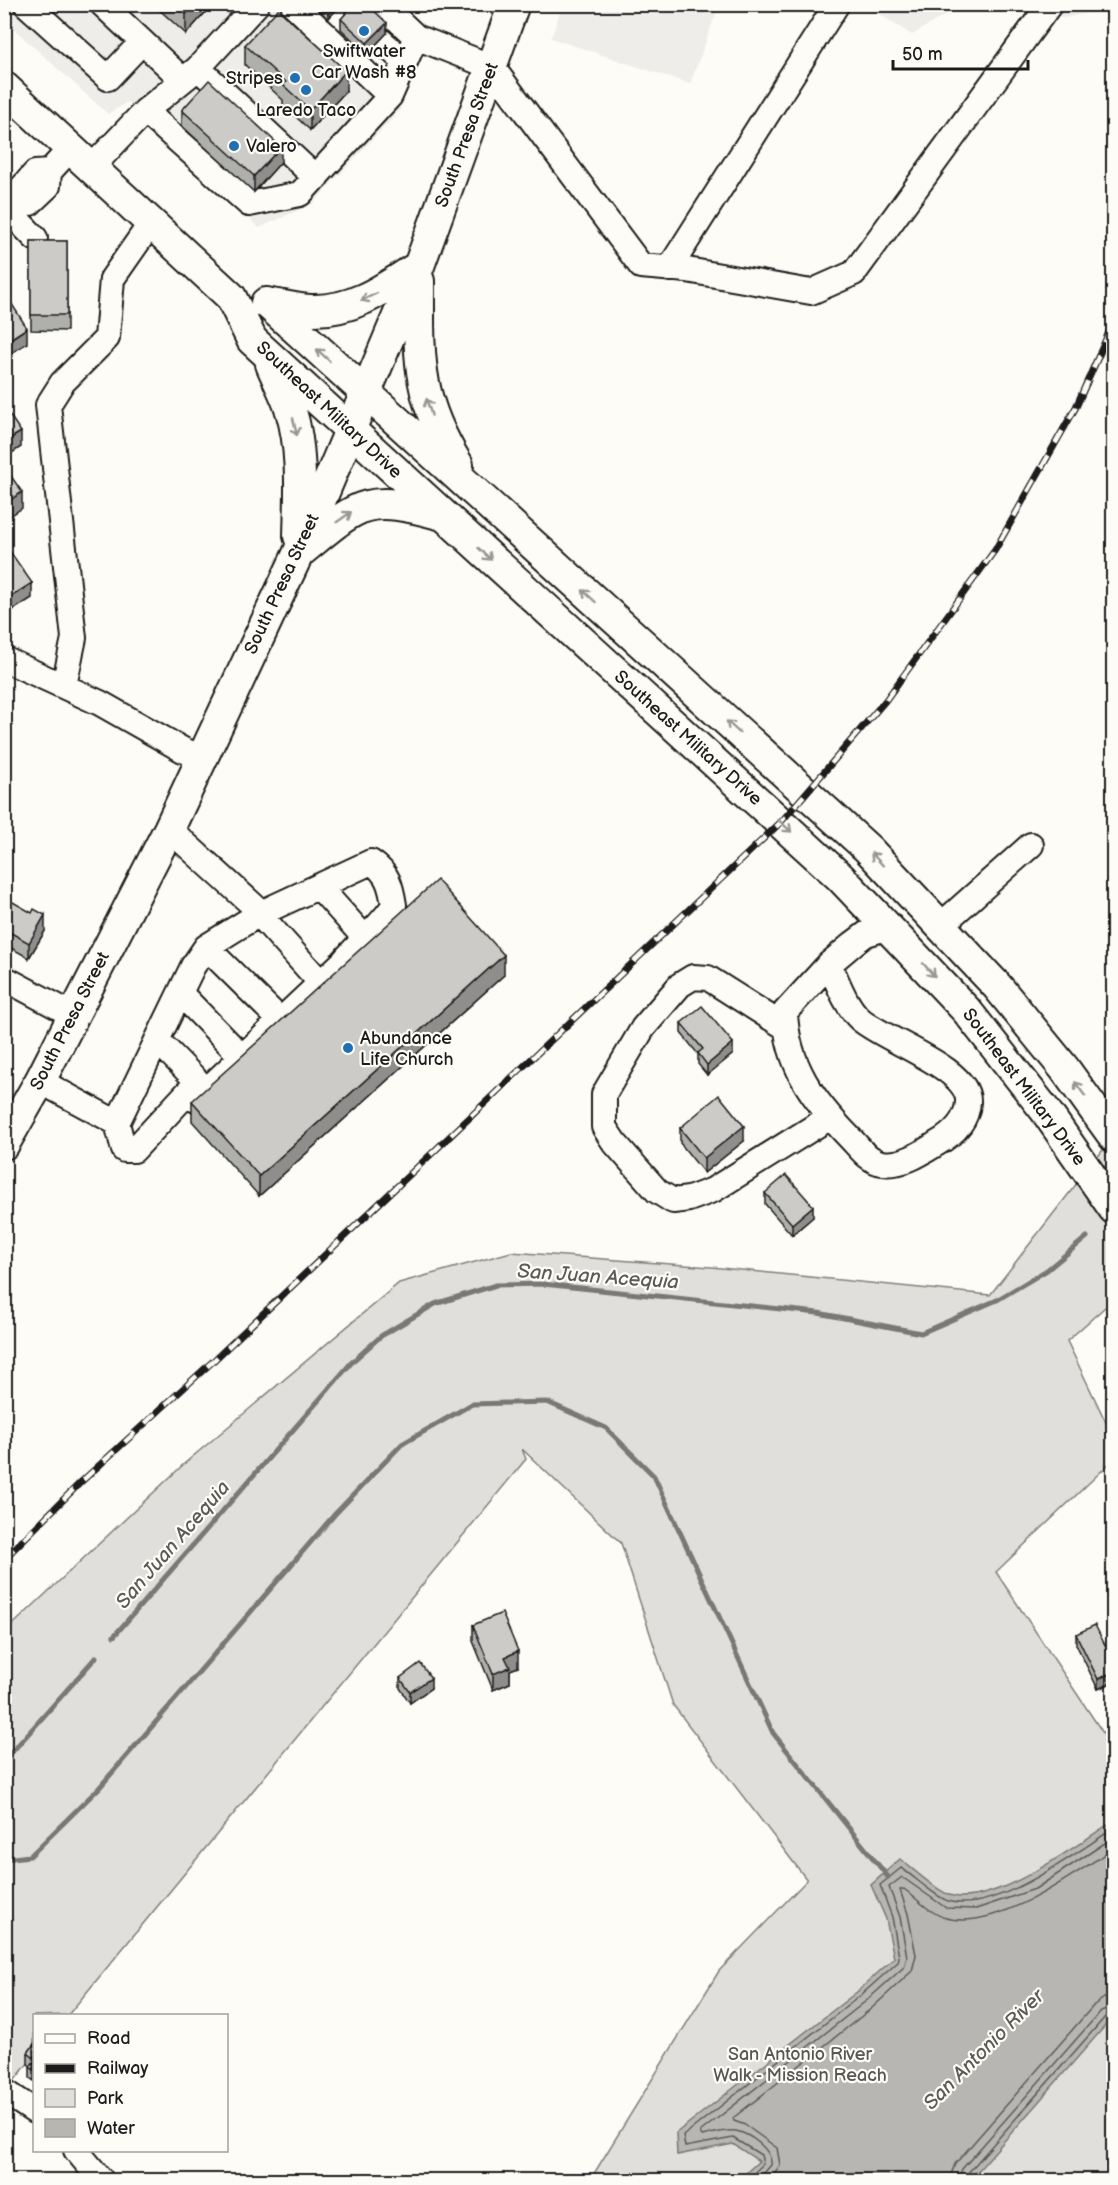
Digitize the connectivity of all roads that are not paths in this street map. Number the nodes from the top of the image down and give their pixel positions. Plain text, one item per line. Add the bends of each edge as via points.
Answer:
1 (26, 4) edge
2 (102, 4) edge
3 (293, 4) edge
4 (381, 4) edge
5 (514, 4) edge
6 (837, 4) edge
7 (1050, 4) edge
8 (254, 6) edge
9 (416, 37) junction
10 (380, 40) edge
11 (142, 42) junction
12 (405, 62) junction
13 (492, 67) junction
14 (190, 74) junction
15 (4, 87) edge
16 (390, 96) junction
17 (145, 111) junction
18 (82, 158) junction
19 (316, 178) junction
20 (11, 207) edge
21 (151, 223) junction
22 (35, 238) edge
23 (419, 266) junction
24 (669, 269) junction
25 (231, 297) junction
26 (267, 303) junction
27 (266, 353) junction
28 (366, 395) junction
29 (350, 431) junction
30 (476, 495) junction
31 (442, 515) junction
32 (298, 554) junction
33 (4, 659) edge
34 (64, 686) junction
35 (203, 758) junction
36 (169, 830) junction
37 (1031, 845) dead end
38 (319, 886) junction
39 (917, 902) junction
40 (259, 914) junction
41 (940, 926) junction
42 (889, 927) junction
43 (364, 937) junction
44 (206, 947) junction
45 (829, 964) junction
46 (4, 978) edge
47 (320, 982) junction
48 (180, 993) junction
49 (73, 1015) junction
50 (280, 1020) junction
51 (785, 1027) junction
52 (157, 1040) junction
53 (242, 1057) junction
54 (40, 1081) junction
55 (206, 1090) junction
56 (830, 1118) junction
57 (117, 1123) junction
58 (1113, 1137) edge
59 (4, 1144) edge
60 (1113, 1209) edge
61 (4, 2091) edge
62 (33, 2110) edge
63 (77, 2152) edge
64 (101, 2181) edge

1 - 11 street via 108,78
2 - 11 street
3 - 16 street
4 - 9 street
5 - 13 main road, South Presa Street
6 - 24 street
7 - 24 street via 854,273 811,292
8 - 14 street
9 - 12 street
9 - 13 street
10 - 12 street
11 - 14 street
12 - 16 street
13 - 23 main road, South Presa Street
13 - 24 street via 641,266
14 - 17 street
14 - 19 street
15 - 18 main road, Southeast Military Drive
16 - 19 street
17 - 18 street
17 - 19 street via 218,167 238,186 249,204 300,194
18 - 20 street via 50,172 48,186 30,203
18 - 21 main road, Southeast Military Drive
20 - 22 street
21 - 25 main road, Southeast Military Drive
21 - 34 street via 112,279 106,338 62,383 48,405 74,638
23 -> 26 main road via 348,306 311,310
23 - 28 main road, South Presa Street
30 -> 23 main road via 439,435 428,407 420,370
25 - 26 main road
25 - 27 main road, Southeast Military Drive via 252,340
28 -> 26 main road, Southeast Military Drive
27 - 29 main road, Southeast Military Drive
27 -> 32 main road via 291,410 297,438 301,471
28 - 29 main road, South Presa Street
28 - 30 main road, Southeast Military Drive
29 - 31 main road, Southeast Military Drive
29 - 32 main road, South Presa Street
39 -> 30 main road, Southeast Military Drive via 842,825
32 -> 31 main road via 348,514 381,502
31 -> 42 main road, Southeast Military Drive via 781,822
32 - 35 main road, South Presa Street
33 - 34 street
34 - 35 street
35 - 36 main road, South Presa Street
36 - 40 street
36 - 49 main road, South Presa Street
37 - 41 street
38 - 40 street
38 - 43 street
38 - 43 street via 371,862 386,874 394,905 385,919
39 - 41 main road, Southeast Military Drive
39 - 42 main road
40 - 44 street
40 - 47 street
58 -> 41 main road, Southeast Military Drive via 1064,1068 997,986
42 - 45 street via 866,934
42 -> 60 main road, Southeast Military Drive via 967,1011 1045,1110
43 - 47 street
44 - 48 street
44 - 50 street
45 - 51 street via 785,1012
45 - 56 street via 858,1017 876,1032 954,1075 963,1085 968,1102 962,1121 946,1138 913,1158 893,1163 871,1158
46 - 49 street
47 - 50 street
48 - 52 street
48 - 53 street
49 - 54 main road, South Presa Street
50 - 53 street
51 - 56 street via 800,1076
51 - 56 street via 708,978 693,976 680,985 643,1028 604,1094 604,1127 657,1191 673,1201 713,1190
52 - 55 street
52 - 57 street
53 - 55 street
54 - 57 street
54 - 59 main road, South Presa Street
55 - 57 street via 196,1100 188,1092 134,1150 124,1150
61 - 62 street
63 - 64 street

